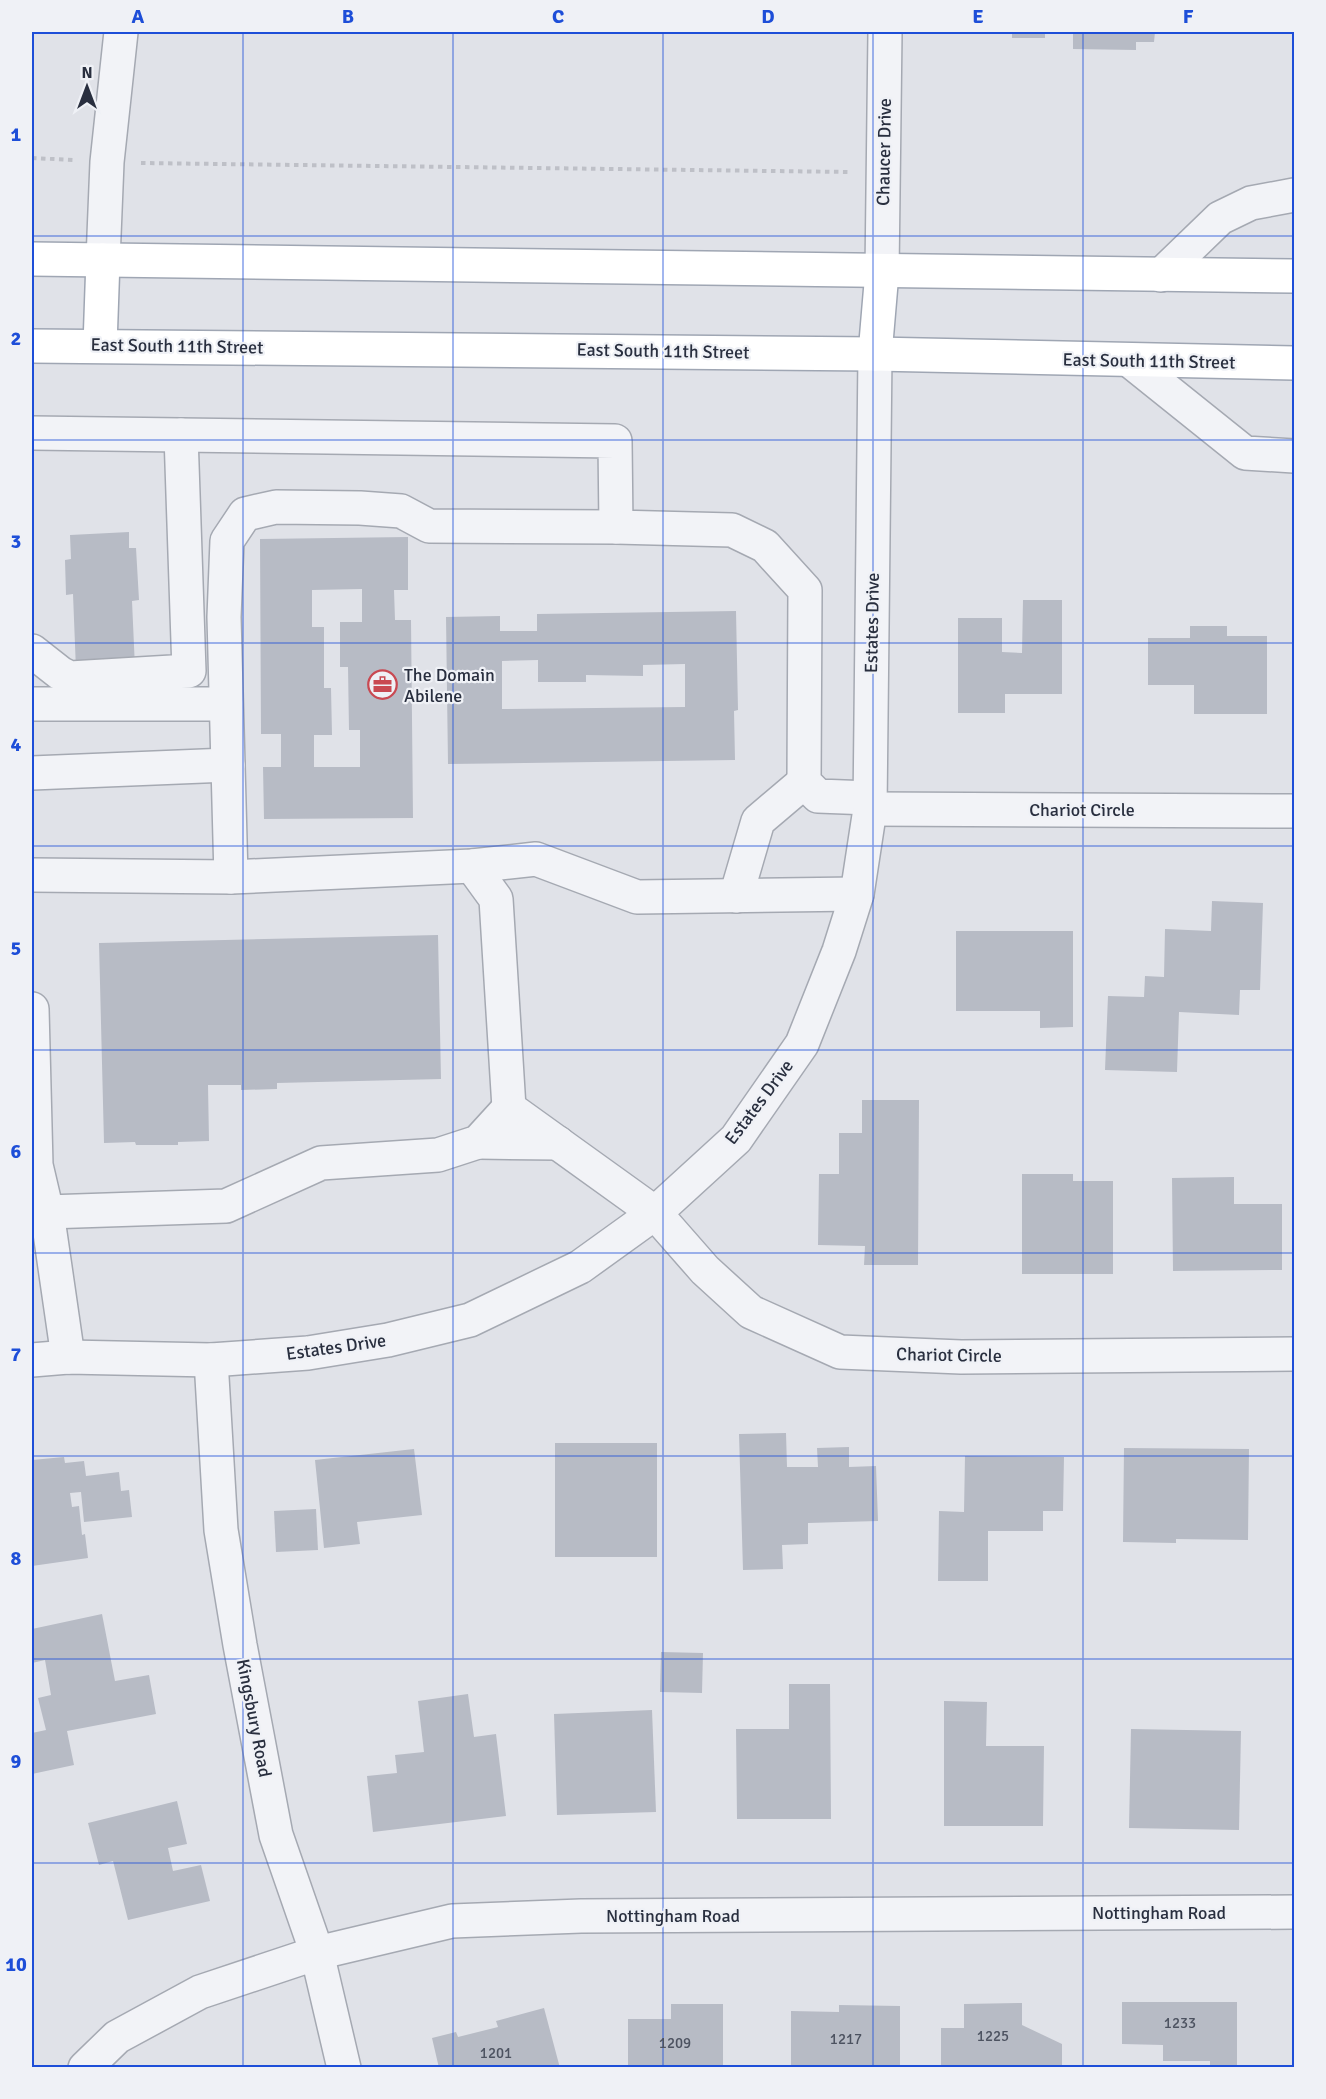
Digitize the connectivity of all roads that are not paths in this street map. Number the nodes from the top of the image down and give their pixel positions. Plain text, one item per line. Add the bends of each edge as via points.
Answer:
1 (121, 32) edge
2 (885, 32) edge
3 (1294, 195) edge
4 (32, 259) edge
5 (103, 260) junction
6 (882, 272) junction
7 (1161, 274) junction
8 (1294, 276) edge
9 (100, 345) junction
10 (32, 346) edge
11 (875, 354) junction
12 (1129, 360) junction
13 (1294, 363) edge
14 (32, 433) edge
15 (182, 435) junction
16 (1294, 456) edge
17 (616, 527) junction
18 (32, 651) edge
19 (32, 704) edge
20 (226, 704) junction
21 (228, 765) junction
22 (32, 773) edge
23 (804, 782) junction
24 (870, 804) junction
25 (1294, 811) edge
26 (472, 866) junction
27 (32, 875) edge
28 (231, 877) junction
29 (857, 894) junction
30 (736, 896) junction
31 (32, 1009) edge
32 (509, 1108) junction
33 (478, 1142) junction
34 (558, 1143) junction
35 (34, 1165) edge
36 (47, 1212) junction
37 (655, 1213) junction
38 (1294, 1354) edge
39 (68, 1357) junction
40 (32, 1360) edge
41 (212, 1360) junction
42 (1294, 1912) edge
43 (317, 1953) junction
44 (85, 2067) edge
45 (344, 2067) edge

1 - 5 street via 107,162
2 - 6 street, Chaucer Drive
3 - 7 street via 1251,203 1220,218
4 - 5 main road
5 - 6 main road
5 - 9 main road
6 - 7 main road
6 - 11 main road
7 - 8 main road
9 - 10 main road, East South 11th Street
9 - 11 main road, East South 11th Street
11 - 12 main road, East South 11th Street
11 - 24 street, Estates Drive
12 - 13 main road, East South 11th Street
12 - 16 street via 1245,453
14 - 15 street
15 - 17 street via 615,441
15 - 18 street via 189,671 70,678
17 - 20 street via 429,526 401,510 360,508 276,507 245,514 227,541
17 - 23 street via 732,530 765,546 805,590
19 - 20 street
20 - 21 street
21 - 22 street
21 - 28 street
23 - 24 street, Chariot Circle via 818,796
23 - 30 street via 758,821
24 - 25 street, Chariot Circle
24 - 29 street, Estates Drive
26 - 28 street
26 - 30 street via 536,859 638,897
26 - 32 street via 496,899
27 - 28 street
29 - 30 street
29 - 37 street, Estates Drive via 840,951 802,1044 736,1139
31 - 35 street
32 - 33 street
32 - 34 street, Chariot Circle
33 - 34 street
33 - 36 street via 438,1155 321,1163 226,1206
34 - 37 street, Chariot Circle
35 - 36 street
36 - 39 street
37 - 38 street, Chariot Circle via 705,1270 751,1312 840,1352 960,1357
37 - 41 street, Estates Drive via 580,1267 470,1320 388,1340 308,1353
39 - 40 street, Estates Drive
39 - 41 street, Estates Drive
41 - 43 street, Kingsbury Road via 220,1530 240,1645 276,1835
42 - 43 street, Nottingham Road via 593,1916 452,1921
43 - 44 street, Nottingham Road via 200,1992 117,2037
43 - 45 street, Kingsbury Road

